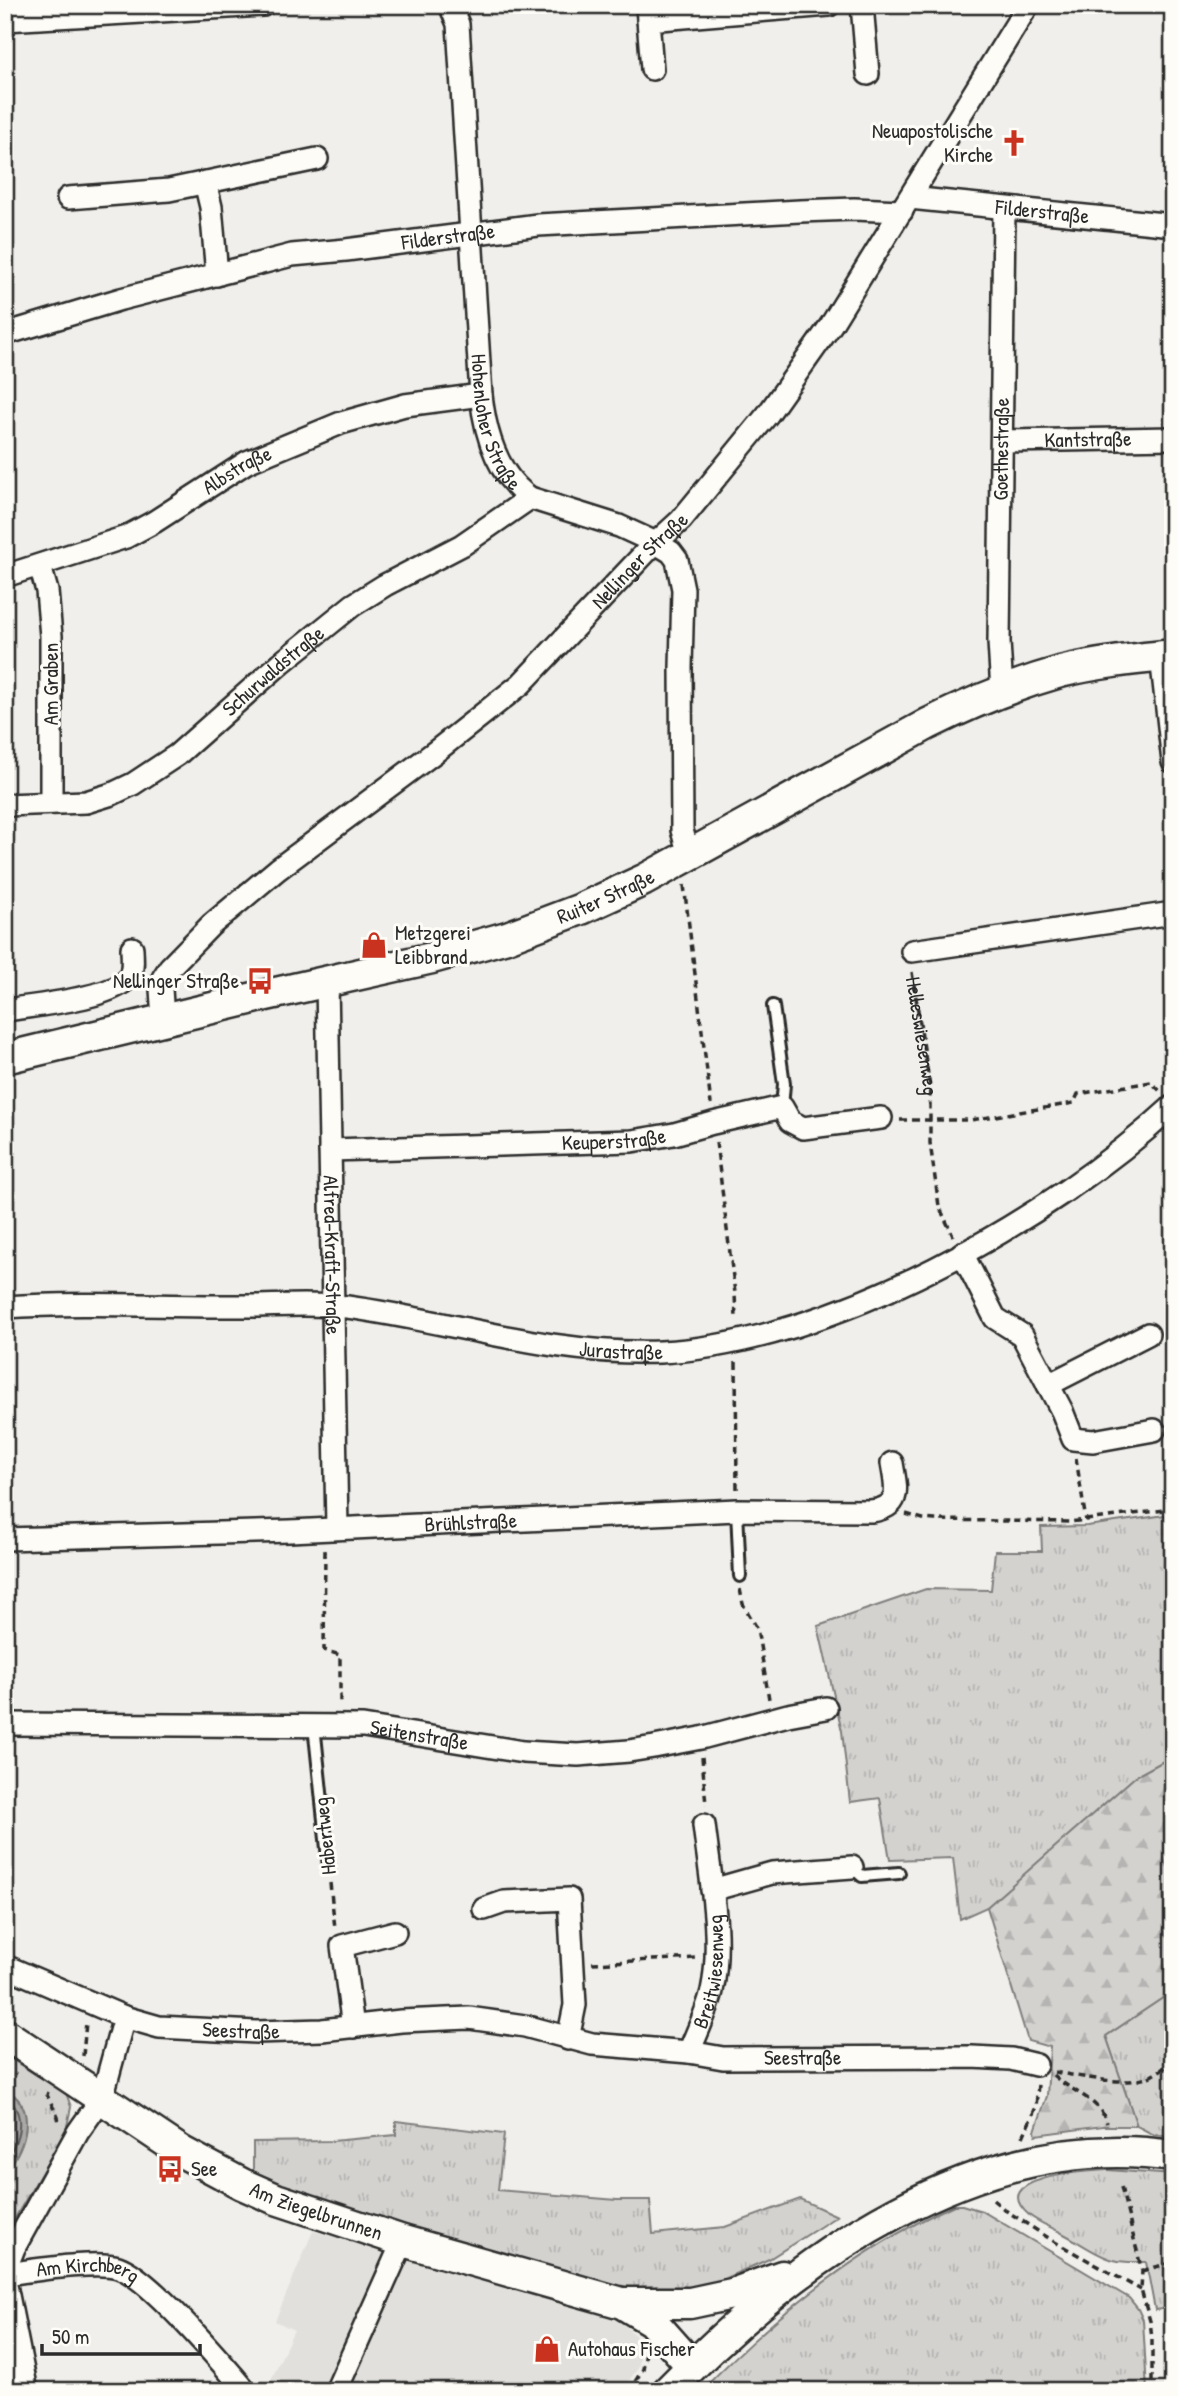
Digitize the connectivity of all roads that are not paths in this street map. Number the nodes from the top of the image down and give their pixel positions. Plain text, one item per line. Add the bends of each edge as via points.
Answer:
1 (262, 5) edge
2 (450, 5) edge
3 (829, 5) edge
4 (862, 5) edge
5 (1028, 5) edge
6 (647, 12) edge
7 (5, 20) edge
8 (652, 69) dead end
9 (868, 74) dead end
10 (317, 159) dead end
11 (205, 182) junction
12 (68, 198) dead end
13 (906, 205) junction
14 (1004, 209) junction
15 (1173, 225) edge
16 (471, 232) junction
17 (217, 275) junction
18 (5, 334) edge
19 (481, 395) junction
20 (1173, 438) edge
21 (1002, 441) junction
22 (530, 498) junction
23 (656, 543) junction
24 (40, 566) junction
25 (5, 576) edge
26 (1167, 656) edge
27 (1002, 691) junction
28 (1173, 762) edge
29 (51, 803) junction
30 (5, 805) edge
31 (687, 857) junction
32 (1173, 914) edge
33 (132, 948) dead end
34 (912, 951) road end
35 (327, 982) junction
36 (773, 1006) dead end
37 (5, 1010) edge
38 (163, 1019) junction
39 (5, 1058) edge
40 (1173, 1106) edge
41 (782, 1107) junction
42 (881, 1118) road end
43 (330, 1150) junction
44 (962, 1253) junction
45 (334, 1306) junction
46 (5, 1307) edge
47 (1148, 1334) dead end
48 (1048, 1385) junction
49 (1154, 1430) dead end
50 (892, 1463) dead end
51 (737, 1510) junction
52 (331, 1528) junction
53 (5, 1539) edge
54 (740, 1576) road end
55 (826, 1708) dead end
56 (5, 1724) edge
57 (314, 1725) junction
58 (704, 1825) road end
59 (852, 1867) joint
60 (329, 1868) road end
61 (899, 1873) dead end
62 (712, 1890) junction
63 (484, 1909) dead end
64 (395, 1932) dead end
65 (5, 1966) edge
66 (124, 2017) junction
67 (353, 2027) junction
68 (5, 2034) edge
69 (568, 2039) junction
70 (689, 2052) junction
71 (1043, 2068) road end
72 (102, 2098) junction
73 (1173, 2156) edge
74 (403, 2241) junction
75 (804, 2269) junction
76 (5, 2272) edge
77 (5, 2280) edge
78 (622, 2303) junction
79 (692, 2366) junction
80 (27, 2391) edge
81 (246, 2391) edge
82 (336, 2391) edge
83 (668, 2391) edge

1 - 7 street
2 - 16 street, Hohenloher Straße via 458,24
3 - 6 street
4 - 9 street
5 - 13 street, Nellinger Straße
6 - 8 street
10 - 11 street
11 - 12 street via 169,190
11 - 17 street
13 - 14 street, Filderstraße
13 - 16 street, Filderstraße via 688,215
13 - 23 street, Nellinger Straße via 797,375 739,451
14 - 15 street, Filderstraße
14 - 21 street, Goethestraße
16 - 17 street, Filderstraße via 292,255
16 - 19 street, Hohenloher Straße
17 - 18 street, Filderstraße
19 - 22 street, Hohenloher Straße via 490,442 516,485
19 - 24 street, Albstraße via 405,405 341,423 247,462 126,537
20 - 21 street, Kantstraße
21 - 27 street, Goethestraße
22 - 23 street, Hohenloher Straße via 608,522
22 - 29 street, Schurwaldstraße via 462,545 353,605 149,775 98,799
23 - 31 street, Hohenloher Straße via 675,556 683,581 682,830
23 - 38 street, Nellinger Straße via 521,684 211,925 165,973
24 - 25 street, Albstraße
24 - 29 street, Am Graben via 51,636
26 - 27 street, Ruiter Straße via 1085,667
26 - 28 street
27 - 31 street, Ruiter Straße via 928,724
29 - 30 street, Schurwaldstraße
31 - 35 street, Ruiter Straße via 581,909 507,937
32 - 34 street, Helleswiesenweg
33 - 37 street via 132,973 115,989
35 - 38 street, Ruiter Straße
35 - 43 street, Alfred-Kraft-Straße
36 - 41 lane via 784,1084
38 - 39 street, Ruiter Straße
40 - 44 street, Jurastraße via 1080,1181
41 - 42 street via 790,1121 803,1128
41 - 43 street, Keuperstraße via 632,1141
43 - 45 street, Alfred-Kraft-Straße
44 - 45 street, Jurastraße via 815,1319 765,1335 662,1352 577,1349
44 - 48 street via 995,1318 1022,1335
45 - 46 street, Jurastraße via 65,1303
45 - 52 street, Alfred-Kraft-Straße
47 - 48 street
48 - 49 street via 1073,1439 1093,1441
50 - 51 street, Brühlstraße via 895,1496 888,1507 871,1511
51 - 52 street, Brühlstraße
51 - 54 lane
52 - 53 street, Brühlstraße
55 - 57 street, Seitenstraße via 629,1751 551,1754 390,1729
56 - 57 street, Seitenstraße
57 - 60 lane, Habertweg
58 - 62 street, Breitwiesenweg
59 - 61 lane via 862,1875
59 - 62 street, Breitwiesenweg via 772,1873
62 - 70 street, Breitwiesenweg via 716,1957 709,2001
63 - 69 street via 504,1902 569,1899 575,2005
64 - 67 street via 342,1946
65 - 66 street, Seestraße
66 - 67 street, Seestraße via 159,2027 218,2032
66 - 72 street
67 - 69 street, Seestraße via 469,2018 525,2026
68 - 72 street, Am Ziegelbrunnen
69 - 70 street, Seestraße
70 - 71 street, Seestraße via 723,2058 972,2057 1011,2059
72 - 74 street, Am Ziegelbrunnen via 182,2152 242,2184
72 - 76 street via 13,2248
73 - 75 street via 1088,2154 979,2177 881,2220
74 - 78 street, Am Ziegelbrunnen
74 - 82 street
75 - 78 street, Am Ziegelbrunnen via 700,2301
75 - 79 street
76 - 81 street, Am Kirchberg via 99,2264 127,2270 176,2314
77 - 80 street
78 - 79 street, Am Ziegelbrunnen via 652,2321
79 - 83 street

